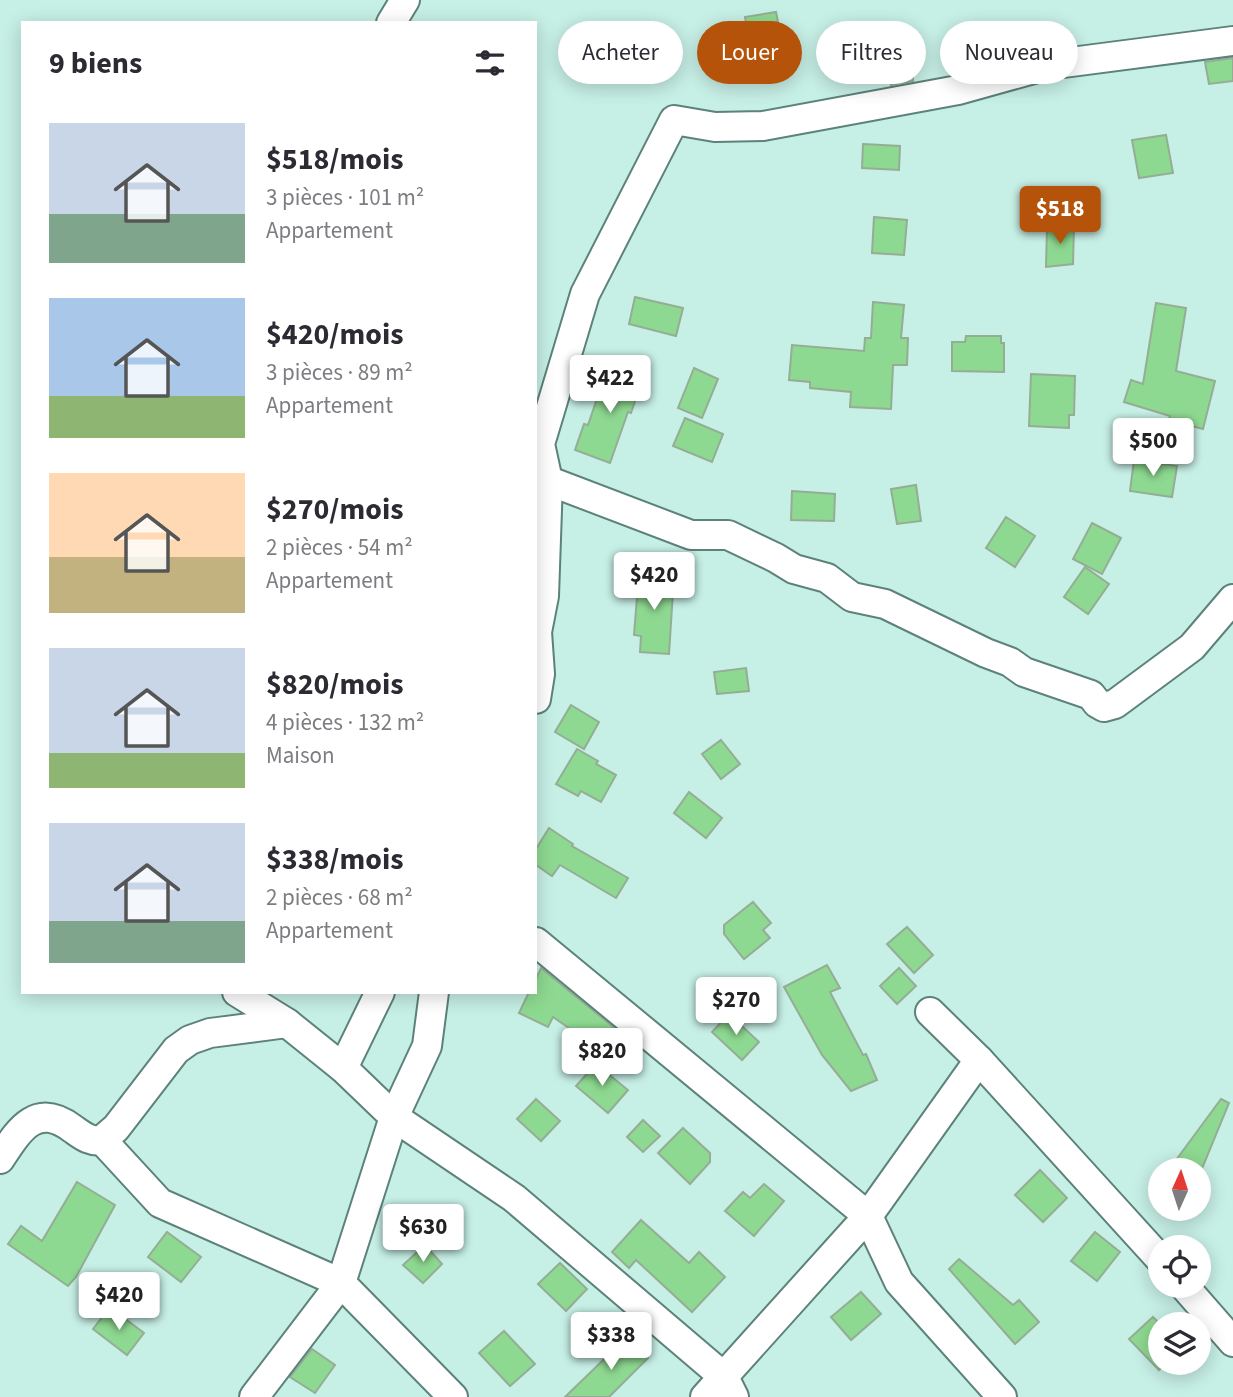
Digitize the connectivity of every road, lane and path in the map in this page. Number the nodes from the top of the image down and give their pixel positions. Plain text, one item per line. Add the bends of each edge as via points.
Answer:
1 (405, 0) edge
2 (392, 21) edge
3 (1233, 41) edge
4 (542, 479) edge
5 (1233, 599) edge
6 (537, 632) edge
7 (537, 632) edge
8 (537, 693) edge
9 (537, 943) edge
10 (240, 994) edge
11 (379, 994) edge
12 (434, 994) edge
13 (930, 1012) dead end
14 (287, 1023) junction
15 (979, 1060) junction
16 (343, 1068) junction
17 (394, 1117) junction
18 (102, 1140) junction
19 (0, 1158) edge
20 (868, 1216) junction
21 (1148, 1246) edge
22 (341, 1283) junction
23 (1194, 1298) edge
24 (1233, 1342) edge
25 (729, 1387) edge
26 (254, 1397) edge
27 (453, 1397) edge
28 (705, 1397) edge
29 (1002, 1397) edge

1 - 2 street
3 - 4 street via 1048,65 946,92 764,126 715,127 674,120 585,295 540,444
4 - 5 street via 691,535 728,535 794,569 827,578 852,597 885,604 1024,672 1091,695 1104,707 1115,704 1192,647
4 - 6 street via 544,596
7 - 8 street
9 - 20 street
10 - 14 street
11 - 16 street
12 - 17 street via 427,1046
13 - 15 street
14 - 16 street
14 - 18 street via 209,1033 190,1040 176,1050
15 - 20 street
15 - 21 street
16 - 17 street
17 - 22 street
17 - 25 street via 513,1198
18 - 19 street via 89,1140 66,1124 45,1117 25,1125
18 - 22 street via 160,1203
20 - 25 street
20 - 29 street via 899,1282
22 - 26 street
22 - 27 street
23 - 24 street
25 - 28 street

